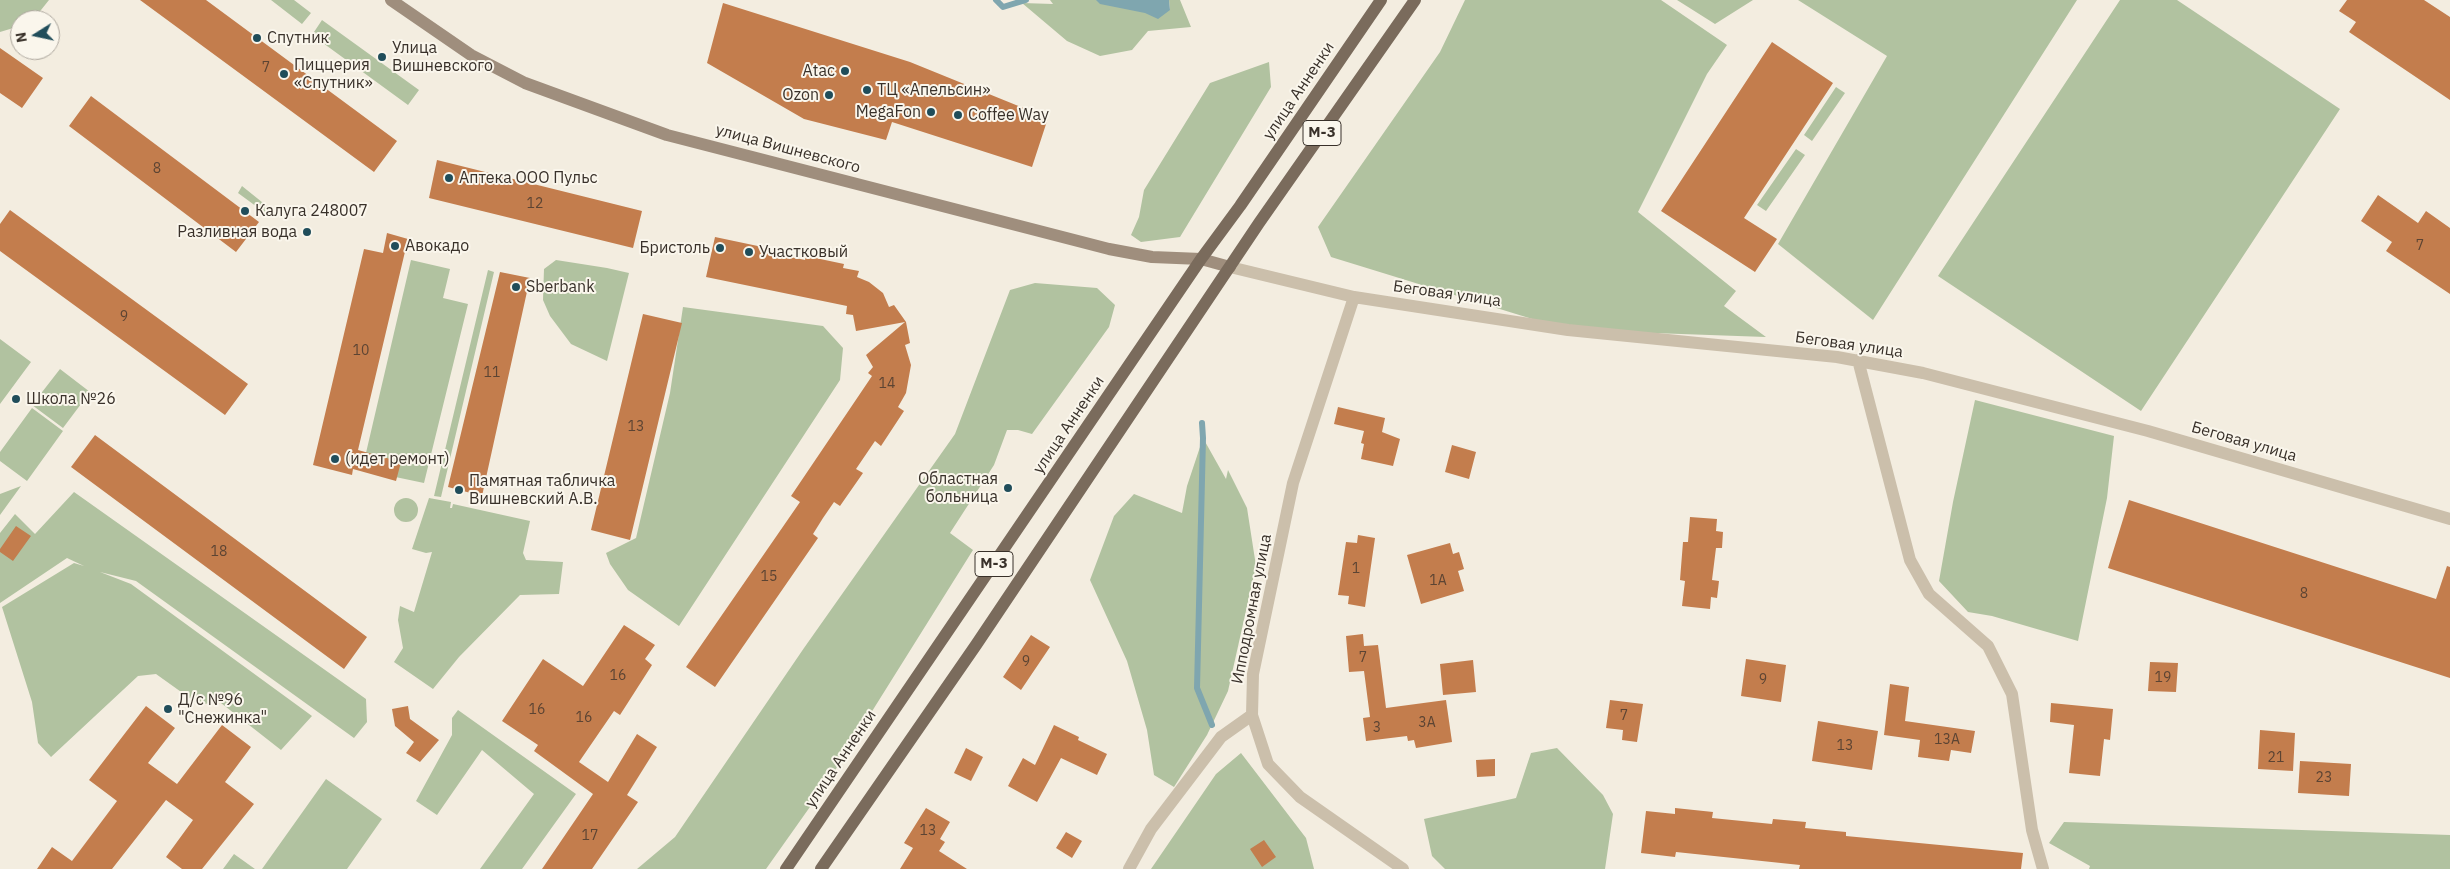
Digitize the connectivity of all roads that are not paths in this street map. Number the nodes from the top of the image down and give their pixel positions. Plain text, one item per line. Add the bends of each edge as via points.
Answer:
1 (391, 0) edge
2 (1381, 0) edge
3 (1415, 0) edge
4 (1201, 259) junction
5 (1230, 266) junction
6 (1354, 297) junction
7 (1858, 360) junction
8 (2450, 519) edge
9 (1252, 715) junction
10 (786, 869) edge
11 (821, 869) edge
12 (1129, 869) edge
13 (1403, 869) edge
14 (2042, 869) edge

1 - 4 street, улица Вишневского via 471,55 525,83 667,135 1109,249 1152,257
2 - 4 main road, улица Анненки / М-3
3 - 5 main road, М-3
4 - 5 street, улица Вишневского
4 - 10 main road, улица Анненки / М-3
5 - 6 street, Беговая улица
5 - 11 main road, М-3 via 976,645
6 - 7 street, Беговая улица via 1568,330
6 - 9 street, Ипподромная улица via 1293,482 1253,674
7 - 8 street, Беговая улица via 1923,372 2148,431
7 - 14 street via 1910,560 1929,594 1988,646 2012,694 2032,830
9 - 12 street via 1221,737 1150,829
9 - 13 street, Ипподромная улица via 1268,764 1293,790

